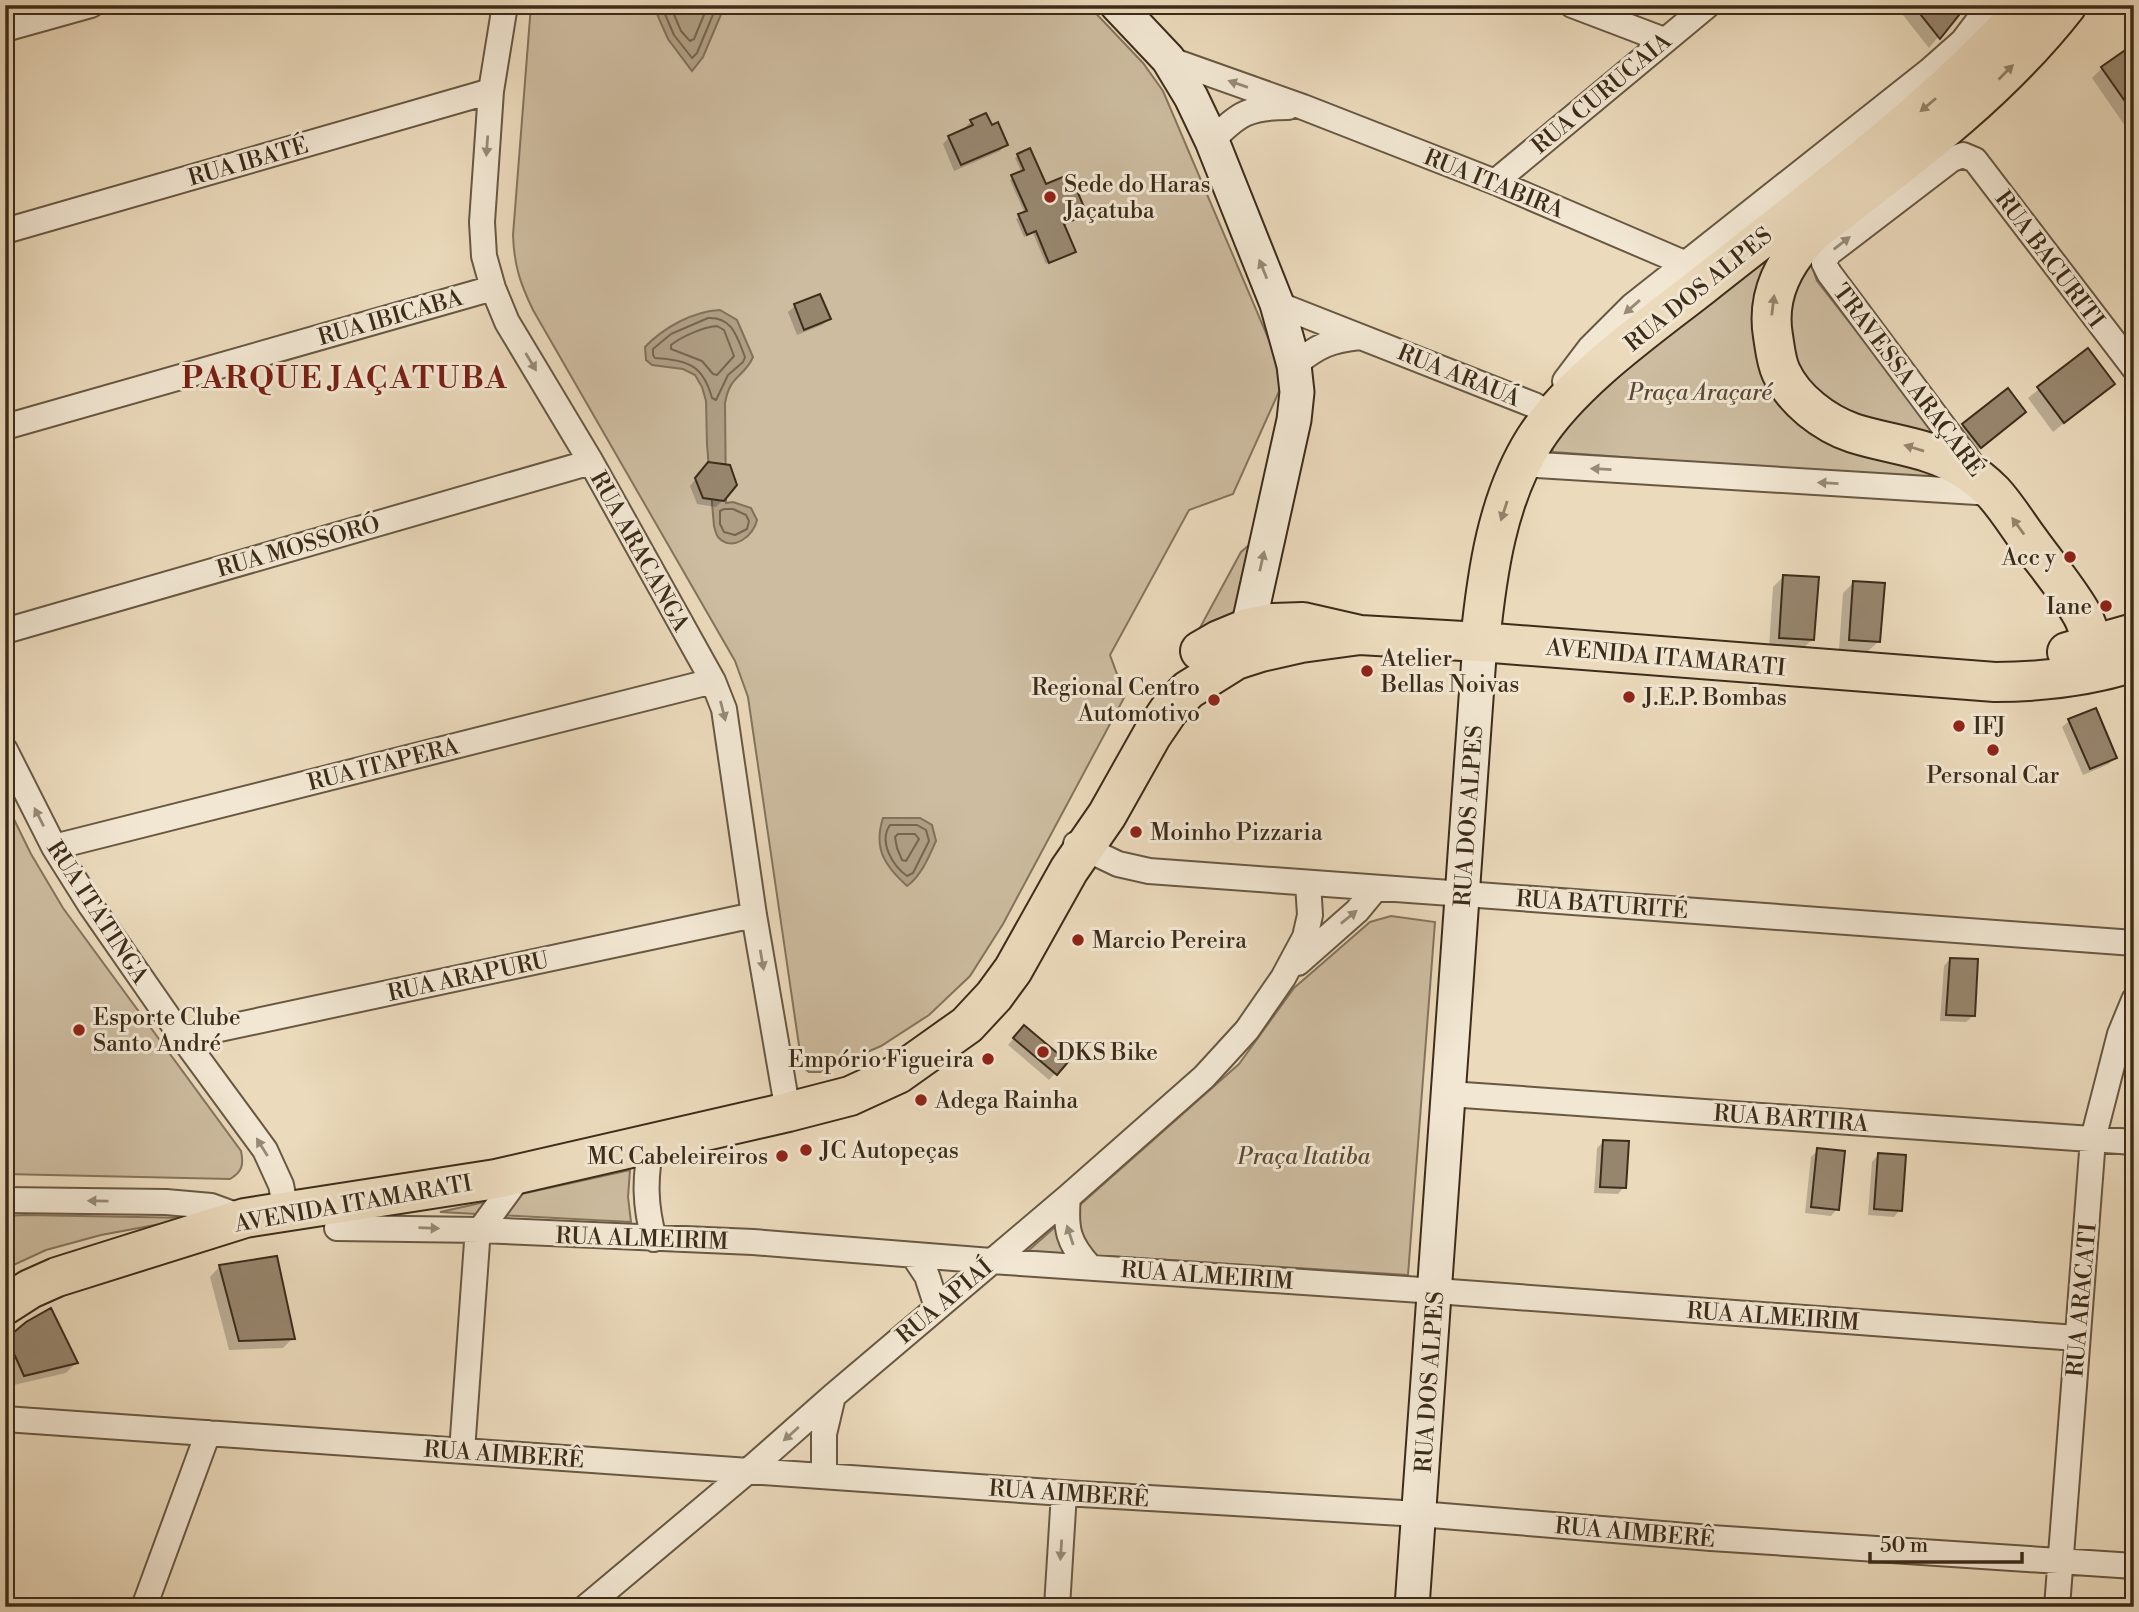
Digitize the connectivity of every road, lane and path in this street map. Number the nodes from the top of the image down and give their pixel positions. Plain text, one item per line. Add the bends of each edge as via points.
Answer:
1 (91, 5) edge
2 (505, 5) edge
3 (1117, 5) edge
4 (1572, 5) edge
5 (1708, 5) edge
6 (1990, 5) edge
7 (2028, 5) edge
8 (2067, 5) edge
9 (5, 29) edge
10 (1664, 40) junction
11 (1168, 59) junction
12 (491, 91) junction
13 (1303, 107) junction
14 (1212, 141) junction
15 (1963, 155) joint
16 (1495, 182) junction
17 (5, 231) edge
18 (1684, 263) junction
19 (493, 288) junction
20 (1277, 304) junction
21 (1364, 337) junction
22 (1294, 365) junction
23 (2134, 368) edge
24 (1548, 412) junction
25 (5, 428) edge
26 (591, 462) junction
27 (1522, 464) junction
28 (1994, 493) junction
29 (1248, 628) junction
30 (5, 631) edge
31 (2134, 633) edge
32 (1360, 635) junction
33 (1480, 642) junction
34 (2091, 645) junction
35 (2134, 662) edge
36 (1930, 677) junction
37 (2056, 678) junction
38 (713, 681) junction
39 (1188, 690) junction
40 (5, 750) edge
41 (54, 847) junction
42 (1076, 854) junction
43 (1308, 883) junction
44 (1376, 888) junction
45 (1463, 894) junction
46 (754, 915) junction
47 (2134, 943) edge
48 (1283, 978) junction
49 (2134, 1000) edge
50 (182, 1037) junction
51 (1449, 1094) junction
52 (788, 1112) junction
53 (2094, 1139) junction
54 (2134, 1142) edge
55 (652, 1143) junction
56 (508, 1176) junction
57 (1068, 1197) junction
58 (5, 1200) edge
59 (286, 1210) junction
60 (245, 1218) junction
61 (337, 1228) junction
62 (480, 1230) junction
63 (654, 1239) junction
64 (199, 1250) junction
65 (913, 1255) junction
66 (991, 1261) junction
67 (1090, 1267) junction
68 (90, 1268) junction
69 (1436, 1291) junction
70 (5, 1304) edge
71 (937, 1307) junction
72 (2077, 1338) junction
73 (833, 1396) junction
74 (5, 1419) edge
75 (208, 1433) junction
76 (462, 1451) junction
77 (748, 1471) junction
78 (824, 1476) junction
79 (1065, 1493) junction
80 (1419, 1514) junction
81 (2060, 1560) junction
82 (2134, 1566) edge
83 (144, 1607) edge
84 (586, 1607) edge
85 (1057, 1607) edge
86 (1412, 1607) edge
87 (2057, 1607) edge

1 - 9 street
2 - 12 street, RUA ARACANGA
3 - 11 street
4 - 10 street
5 - 10 street, RUA CURUCAIA
6 - 18 street, RUA DOS ALPES via 1963,41 1929,71
7 -> 24 main road, RUA DOS ALPES via 1935,99
28 -> 8 main road via 1945,459 1854,433 1814,412 1781,372 1771,328 1773,305 1777,280 1813,232 1952,123
10 - 16 street, RUA CURUCAIA
13 -> 11 street, RUA ITABIRA
11 - 14 street
12 - 17 street, RUA IBATÉ
12 -> 19 street, RUA ARACANGA via 482,222 484,256
13 - 14 street, RUA ITABIRA via 1244,112
13 - 16 street, RUA ITABIRA
20 -> 14 street
15 - 23 street, RUA BACURITI via 1975,160
28 -> 15 street, TRAVESSA ARAÇARÉ via 1824,263 1829,253
16 - 18 street, RUA ITABIRA
18 -> 24 street, RUA DOS ALPES via 1590,348
19 - 25 street, RUA IBICABA
19 -> 26 street, RUA ARACANGA via 507,322
20 - 21 street, RUA ARAUÁ
20 - 22 street
21 - 22 street via 1327,343
21 - 24 street, RUA ARAUÁ
29 -> 22 street via 1293,420
24 - 27 main road, RUA DOS ALPES
26 - 30 street, RUA MOSSORÓ
26 - 38 street, RUA ARACANGA
28 -> 27 street
27 -> 33 main road, RUA DOS ALPES via 1496,537
34 -> 28 main road, TRAVESSA ARAÇARÉ via 2083,615
29 - 32 main road, AVENIDA ITAMARATI via 1303,622
29 - 39 main road via 1240,645 1206,669
29 - 42 main road, AVENIDA ITAMARATI via 1188,659 1149,696 1109,760 1088,806
31 - 34 main road, AVENIDA ITAMARATI
32 - 33 main road, AVENIDA ITAMARATI
32 - 39 main road, AVENIDA ITAMARATI via 1261,652 1236,660
33 - 36 main road, AVENIDA ITAMARATI
33 - 45 street, RUA DOS ALPES
34 - 36 main road, AVENIDA ITAMARATI
34 - 37 main road via 2077,667
35 - 37 main road, AVENIDA ITAMARATI
36 - 37 main road, AVENIDA ITAMARATI via 1995,682
38 - 41 street, RUA ITAPERA
38 -> 46 street, RUA ARACANGA via 724,709
39 - 42 main road, AVENIDA ITAMARATI via 1169,710 1107,816
41 -> 40 street, RUA ITATINGA
41 - 50 street, RUA ITATINGA
42 - 43 street, RUA BATURITÉ via 1149,871
42 - 52 main road, AVENIDA ITAMARATI via 1013,970 967,1025 898,1074 850,1096
43 - 44 street, RUA BATURITÉ
43 - 48 street, RUA APIAÍ via 1309,924
44 - 45 street, RUA BATURITÉ
48 -> 44 street, RUA APIAÍ
45 - 47 street, RUA BATURITÉ
45 - 51 street, RUA DOS ALPES
46 - 50 street, RUA ARAPURU
46 -> 52 street, RUA ARACANGA
48 - 57 street, RUA APIAÍ via 1247,1030 1204,1077
49 - 53 street, RUA ARACATI via 2120,1034
59 -> 50 street, RUA ITATINGA via 281,1185 265,1150
51 - 53 street, RUA BARTIRA
51 - 69 street, RUA DOS ALPES
52 - 55 main road, AVENIDA ITAMARATI
53 - 54 street, RUA BARTIRA
53 - 72 street, RUA ARACATI
55 - 56 main road, AVENIDA ITAMARATI
55 - 63 street via 645,1194
56 - 59 main road, AVENIDA ITAMARATI
56 - 61 main road, AVENIDA ITAMARATI via 418,1208
56 - 62 street
57 - 66 street, RUA APIAÍ
67 -> 57 street via 1067,1230
60 -> 58 street via 211,1206 166,1202
59 - 60 main road, AVENIDA ITAMARATI
59 - 64 main road via 276,1224
60 - 68 main road, AVENIDA ITAMARATI
61 -> 62 street, RUA ALMEIRIM
61 - 64 main road, AVENIDA ITAMARATI
62 - 63 street, RUA ALMEIRIM
62 - 76 street
63 - 65 street, RUA ALMEIRIM
64 - 68 main road, AVENIDA ITAMARATI
65 - 66 street, RUA ALMEIRIM
65 - 71 street via 927,1276
66 - 67 street, RUA ALMEIRIM
66 - 71 street, RUA APIAÍ
67 - 69 street, RUA ALMEIRIM
68 - 70 main road, AVENIDA ITAMARATI via 30,1289
69 - 72 street, RUA ALMEIRIM
69 - 80 street, RUA DOS ALPES
71 - 73 street, RUA APIAÍ
72 - 81 street, RUA ARACATI
73 -> 77 street, RUA APIAÍ
73 - 78 street via 824,1434
74 - 75 street, RUA AIMBERÊ
75 - 76 street, RUA AIMBERÊ
75 - 83 street
76 - 77 street, RUA AIMBERÊ
77 - 78 street, RUA AIMBERÊ
77 - 84 street, RUA APIAÍ
78 - 79 street, RUA AIMBERÊ
79 - 80 street, RUA AIMBERÊ
79 -> 85 street
80 - 81 street, RUA AIMBERÊ
80 - 86 street, RUA DOS ALPES
81 - 82 street, RUA AIMBERÊ
81 - 87 street, RUA ARACATI

